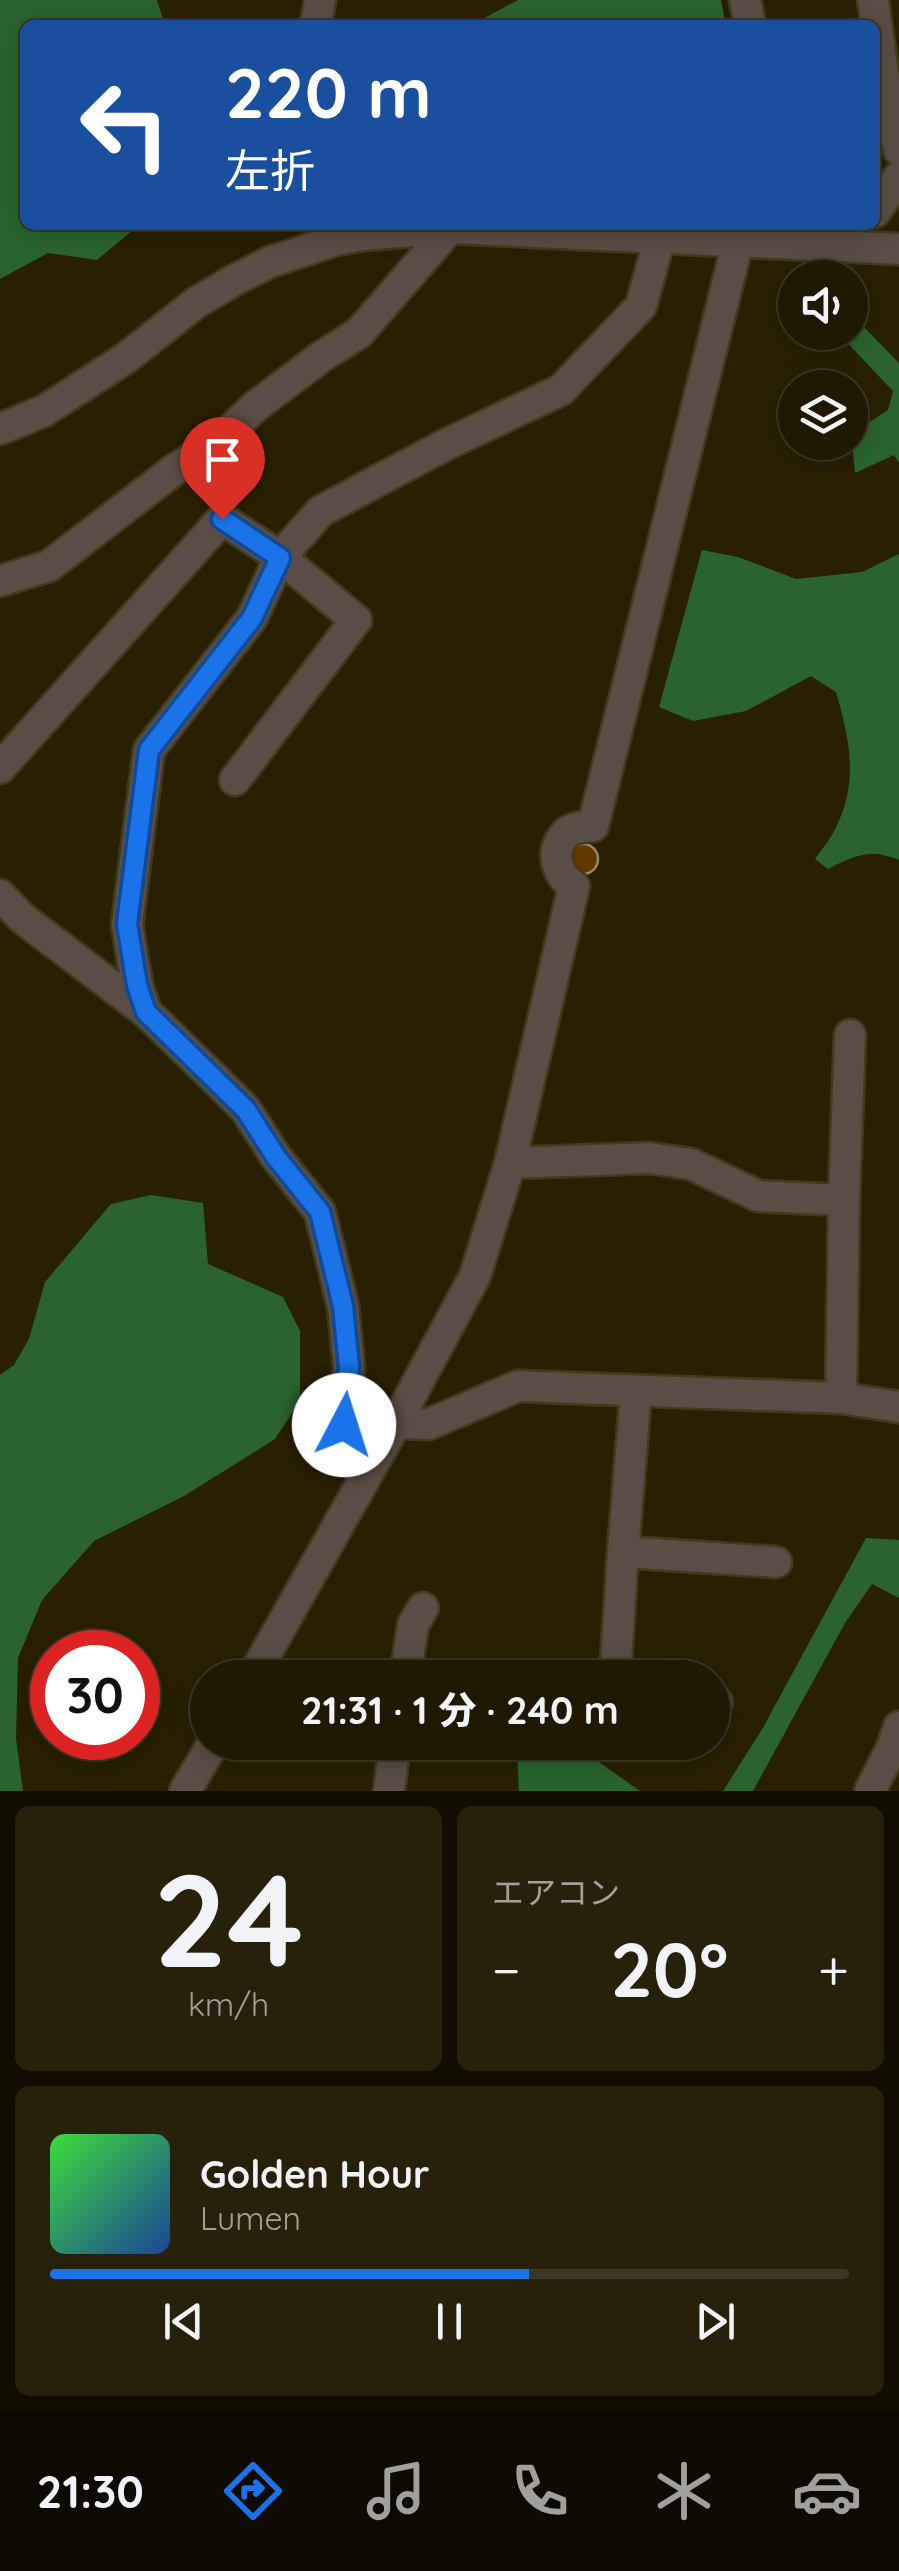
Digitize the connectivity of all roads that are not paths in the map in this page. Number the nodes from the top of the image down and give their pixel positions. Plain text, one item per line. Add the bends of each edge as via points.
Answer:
1 (880, 52) edge
2 (899, 150) edge
3 (899, 177) edge
4 (880, 205) edge
5 (421, 230) edge
6 (448, 230) edge
7 (497, 230) edge
8 (335, 232) edge
9 (740, 234) edge
10 (859, 235) edge
11 (660, 237) junction
12 (899, 249) edge
13 (0, 429) edge
14 (280, 558) junction
15 (0, 582) edge
16 (0, 768) edge
17 (235, 780) dead end
18 (0, 894) edge
19 (146, 1012) junction
20 (850, 1036) dead end
21 (510, 1163) junction
22 (844, 1200) junction
23 (636, 1391) junction
24 (841, 1398) junction
25 (899, 1407) edge
26 (396, 1423) junction
27 (376, 1458) junction
28 (623, 1552) junction
29 (776, 1562) dead end
30 (422, 1608) dead end
31 (262, 1660) edge
32 (408, 1660) edge
33 (616, 1660) edge
34 (899, 1726) edge
35 (203, 1760) edge
36 (393, 1760) edge
37 (185, 1791) edge
38 (388, 1791) edge
39 (870, 1791) edge

1 - 2 street
3 - 4 street
5 - 8 street
6 - 15 street via 359,333 49,566
7 - 11 street
8 - 13 street via 196,302 126,358 44,411
9 - 10 street
9 - 11 street
9 - 21 street via 592,826 563,836 556,853 558,870 574,886
10 - 12 street
11 - 14 street via 641,306 560,390 321,510
14 - 16 street via 222,519
14 - 17 street via 356,620
14 - 19 street via 252,618 149,750 127,924
18 - 19 street
19 - 27 street via 246,1110 320,1212 343,1306 349,1367 344,1425
20 - 22 street
21 - 22 street via 649,1158 691,1164 758,1196
21 - 26 street via 475,1276
22 - 24 street
23 - 24 street
23 - 26 street via 518,1386 429,1424
23 - 28 street
24 - 25 street
26 - 27 street
27 - 31 street
28 - 29 street
28 - 33 street
30 - 32 street
34 - 39 street
35 - 37 street
36 - 38 street

